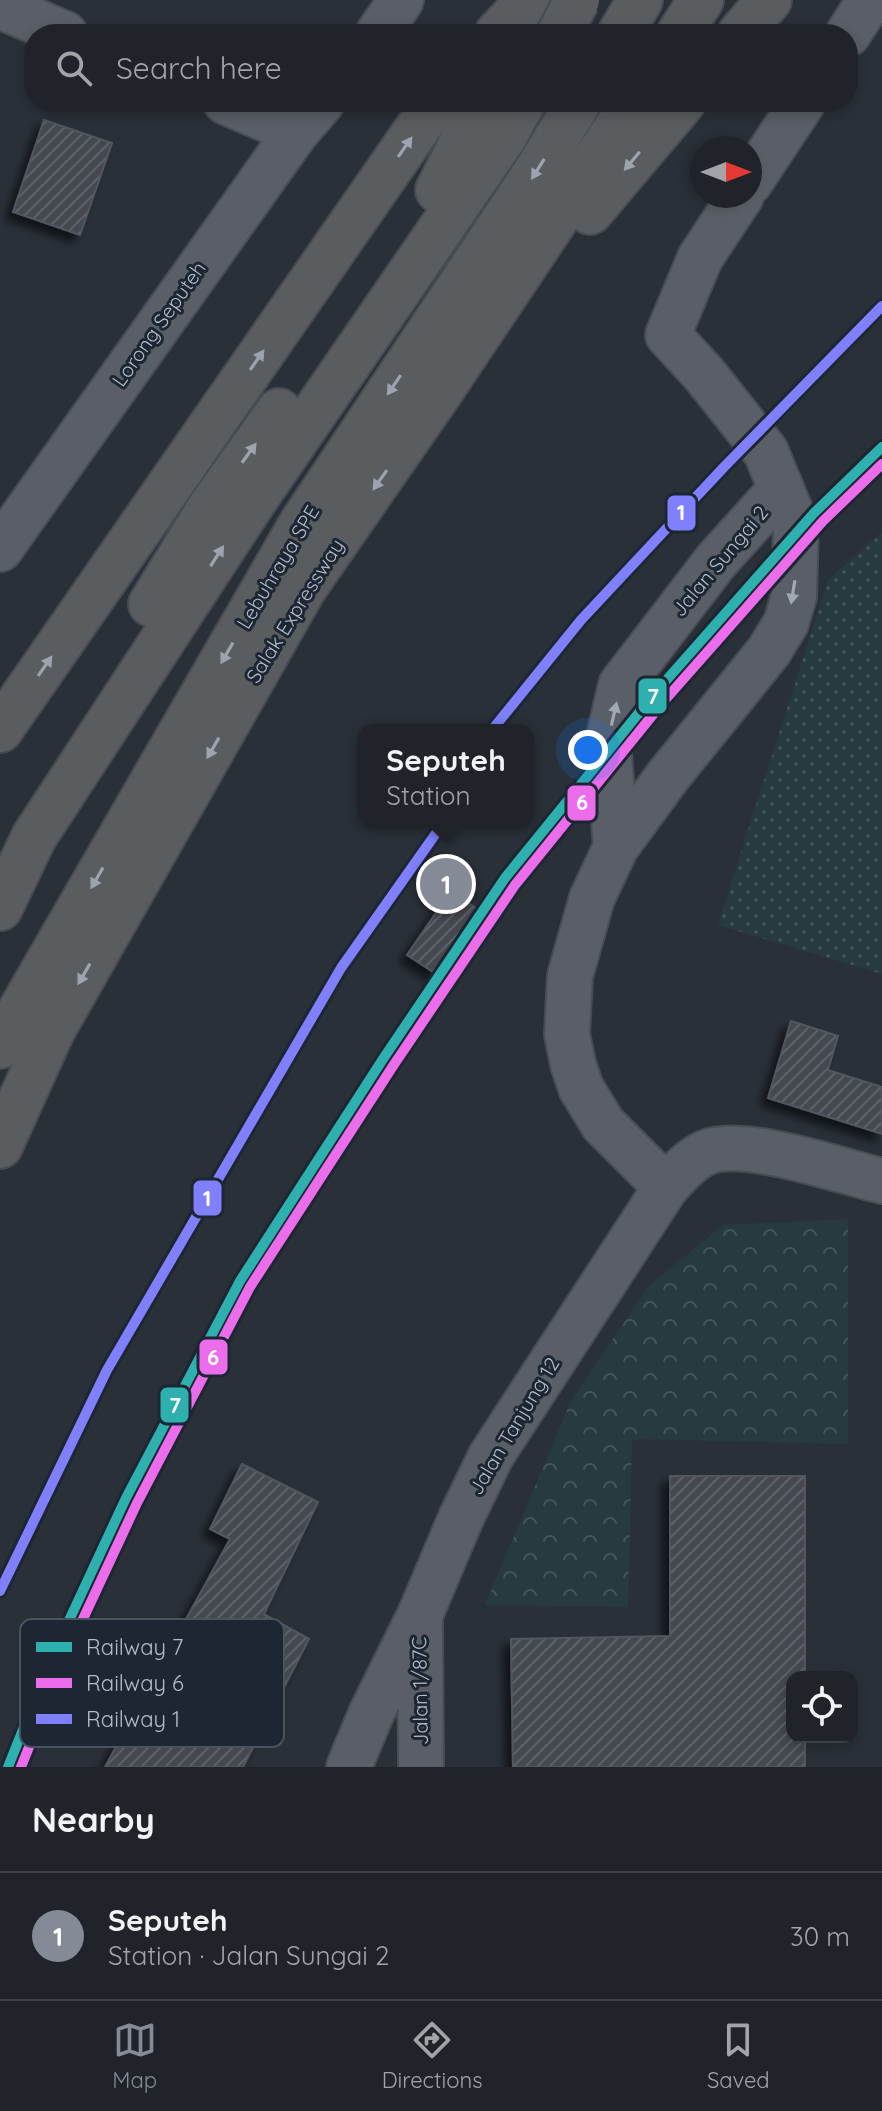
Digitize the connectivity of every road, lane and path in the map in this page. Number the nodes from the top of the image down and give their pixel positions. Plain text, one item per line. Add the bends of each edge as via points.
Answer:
1 (401, 0) edge
2 (530, 0) edge
3 (579, 0) edge
4 (640, 0) edge
5 (701, 0) edge
6 (769, 0) edge
7 (870, 0) edge
8 (0, 6) edge
9 (42, 24) edge
10 (385, 24) edge
11 (507, 24) edge
12 (519, 24) edge
13 (563, 24) edge
14 (626, 24) edge
15 (685, 24) edge
16 (749, 24) edge
17 (854, 24) edge
18 (281, 112) edge
19 (429, 112) edge
20 (477, 112) edge
21 (496, 112) edge
22 (518, 112) edge
23 (573, 112) edge
24 (627, 112) edge
25 (675, 112) edge
26 (796, 112) edge
27 (309, 117) edge
28 (762, 164) edge
29 (438, 190) junction
30 (733, 208) edge
31 (440, 392) junction
32 (781, 489) junction
33 (0, 549) edge
34 (0, 730) edge
35 (616, 847) junction
36 (0, 852) edge
37 (0, 908) edge
38 (0, 1046) edge
39 (0, 1146) edge
40 (882, 1181) edge
41 (666, 1187) junction
42 (420, 1615) junction
43 (349, 1767) edge
44 (421, 1767) edge

1 - 10 street
2 - 11 highway
2 - 12 highway
3 - 13 highway, bridge
4 - 14 highway
5 - 15 highway
6 - 16 highway
7 - 17 street
8 - 9 street
18 - 27 street
34 -> 19 highway
20 - 29 highway
21 - 29 highway
37 -> 22 highway via 42,824
23 -> 38 highway, Lebuhraya SPE via 302,523
24 - 31 highway, Salak Expressway
25 -> 31 highway
26 - 28 street
27 - 33 street, Lorong Seputeh
36 -> 29 highway via 211,506
30 - 32 street via 700,258 668,335 766,452
31 -> 39 highway, Salak Expressway via 304,588 52,1031
35 -> 32 street, Jalan Sungai 2 via 608,741 621,685 716,561
32 -> 35 street, Jalan Sungai 2 via 796,525 794,596 786,623
35 - 41 street, Jalan Sungai 2 via 603,869 570,976 567,1034 581,1088 603,1124
40 - 41 street via 743,1148 709,1151
41 - 42 street, Jalan Tanjung 12 via 491,1456
42 - 43 street, Jalan Tanjung 12
42 - 44 street, Jalan 1/87C

